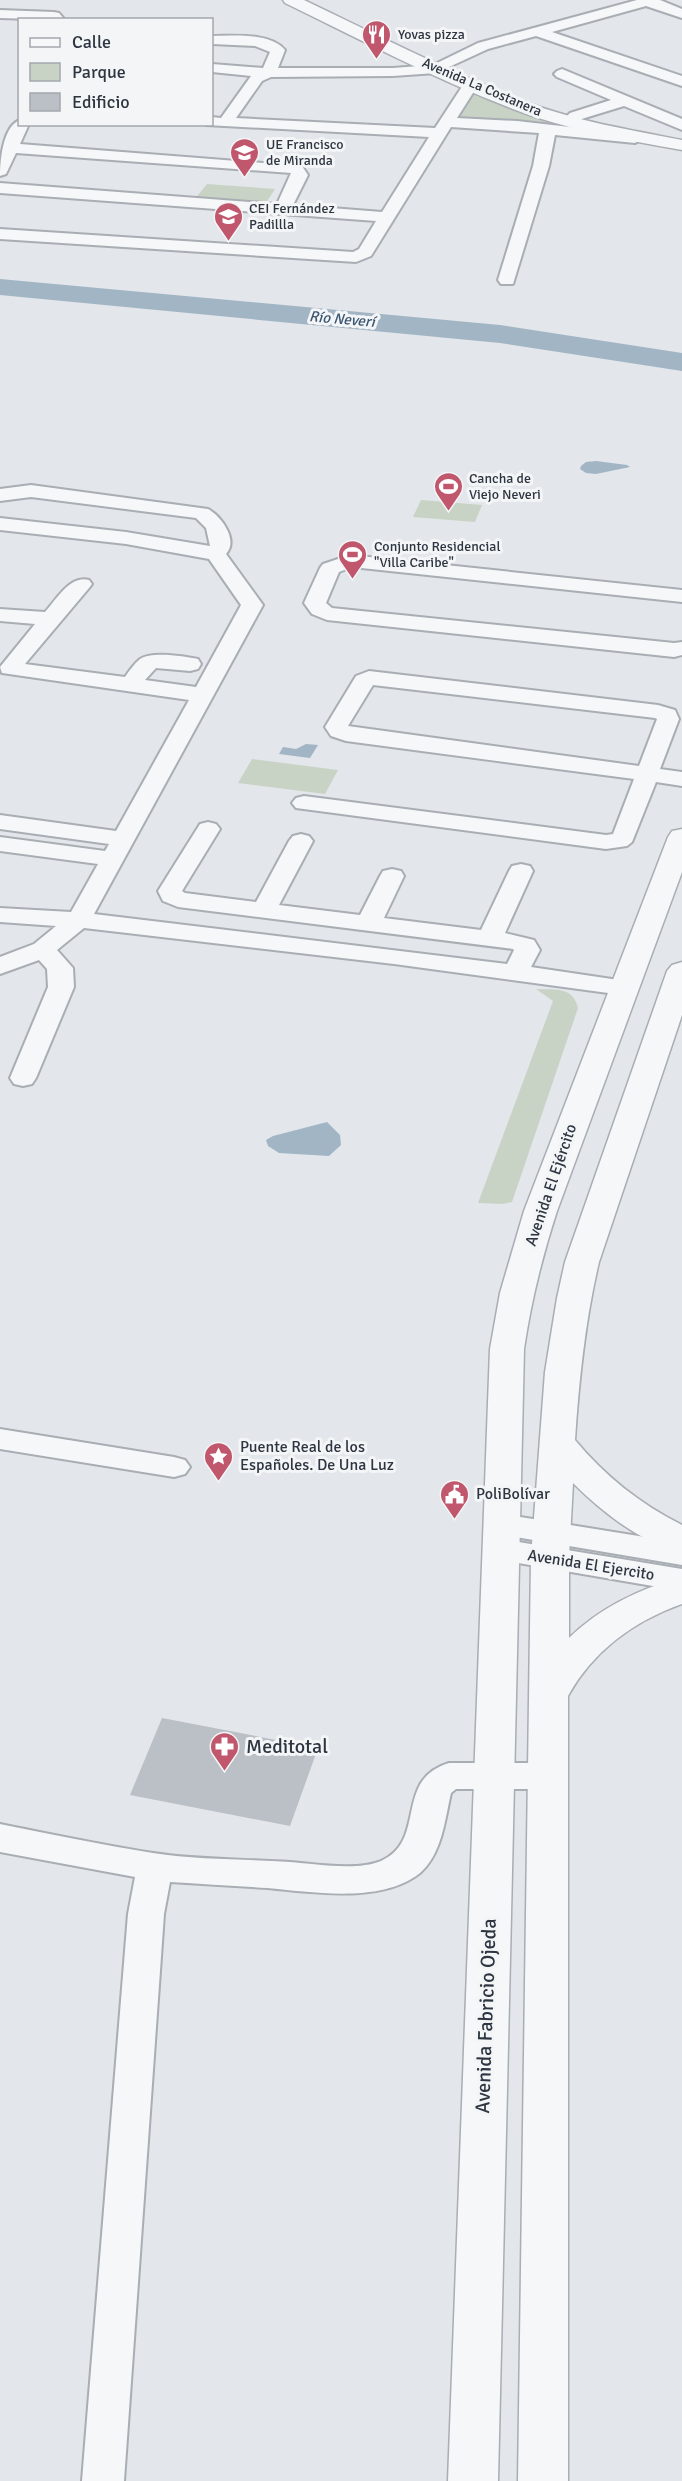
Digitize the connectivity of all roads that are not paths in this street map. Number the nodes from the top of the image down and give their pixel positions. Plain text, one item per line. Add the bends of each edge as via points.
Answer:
1 (291, 0) edge
2 (314, 0) edge
3 (650, 1) edge
4 (682, 14) edge
5 (1, 17) edge
6 (56, 18) edge
7 (538, 32) junction
8 (213, 40) edge
9 (213, 68) edge
10 (269, 73) junction
11 (454, 73) junction
12 (562, 74) dead end
13 (682, 81) edge
14 (624, 101) junction
15 (575, 116) junction
16 (219, 122) edge
17 (682, 125) edge
18 (20, 126) edge
19 (443, 127) junction
20 (548, 129) junction
21 (640, 138) junction
22 (682, 138) edge
23 (682, 146) edge
24 (11, 148) junction
25 (178, 159) junction
26 (0, 171) edge
27 (0, 188) edge
28 (154, 199) junction
29 (283, 209) junction
30 (387, 218) junction
31 (0, 234) edge
32 (507, 280) dead end
33 (0, 495) edge
34 (0, 524) edge
35 (215, 552) junction
36 (82, 584) dead end
37 (682, 596) edge
38 (0, 615) edge
39 (50, 619) junction
40 (682, 648) edge
41 (190, 664) dead end
42 (130, 685) junction
43 (202, 695) junction
44 (647, 774) junction
45 (682, 779) edge
46 (304, 803) dead end
47 (0, 822) edge
48 (208, 829) dead end
49 (682, 837) edge
50 (301, 841) dead end
51 (0, 844) edge
52 (118, 849) junction
53 (521, 871) dead end
54 (392, 876) dead end
55 (264, 910) junction
56 (0, 915) edge
57 (79, 920) junction
58 (369, 923) junction
59 (490, 938) junction
60 (43, 949) junction
61 (0, 966) edge
62 (682, 971) edge
63 (516, 972) junction
64 (623, 987) junction
65 (23, 1078) dead end
66 (0, 1439) edge
67 (559, 1444) junction
68 (174, 1467) dead end
69 (504, 1474) junction
70 (555, 1484) junction
71 (501, 1538) junction
72 (682, 1541) edge
73 (551, 1545) junction
74 (682, 1554) edge
75 (682, 1580) edge
76 (682, 1590) edge
77 (550, 1694) junction
78 (493, 1776) junction
79 (548, 1776) junction
80 (0, 1838) edge
81 (155, 1867) junction
82 (103, 2481) edge
83 (473, 2481) edge
84 (543, 2481) edge

1 - 11 street, Avenida La Costanera
2 - 11 street, Avenida La Costanera
3 - 4 street
3 - 7 street
5 - 6 street
7 - 11 street via 499,42
7 - 13 street
8 - 10 street via 272,45 278,50
9 - 10 street
10 - 11 street
10 - 16 street via 258,78
11 - 15 street, Avenida La Costanera
11 - 19 street
11 - 21 street, Avenida La Costanera via 530,109
12 - 14 street
14 - 15 street
14 - 17 street
15 - 22 street, Avenida La Costanera
16 - 19 street
18 - 24 street
19 - 20 street
19 - 30 street
20 - 21 street
20 - 32 street
21 - 23 street, Avenida La Costanera
24 - 25 street
24 - 26 street
25 - 28 street
25 - 29 street via 296,169 300,175
27 - 28 street
28 - 29 street
29 - 30 street
30 - 31 street via 365,252 356,257
33 - 35 street via 31,490 201,513 213,521 221,540 220,549
34 - 35 street
35 - 43 street via 252,604
36 - 39 street
37 - 40 street via 350,561 330,568 315,603 327,614
38 - 39 street
39 - 42 street via 10,668
41 - 42 street via 152,661
42 - 43 street
43 - 52 street
44 - 44 street via 346,734 336,727 369,678 658,712 668,719
44 - 45 street
44 - 46 street via 624,837 619,841
47 - 52 street
48 - 55 street via 171,896
49 - 64 street, Avenida El Ejército
50 - 55 street
51 - 52 street
52 - 57 street
53 - 59 street
54 - 58 street
55 - 58 street
56 - 57 street
57 - 60 street
57 - 63 street
58 - 59 street
59 - 63 street via 525,945 527,950
60 - 61 street
60 - 65 street via 60,968 61,987
62 - 67 street via 572,1300 561,1370
63 - 64 street
64 - 69 street, Avenida El Ejército via 519,1277 507,1349
66 - 68 street
67 - 70 street
67 - 72 street via 580,1472 608,1498
69 - 70 street via 515,1491 526,1495 539,1496
69 - 71 street, Avenida El Ejército
70 - 73 street
71 - 73 street, Avenida El Ejercito
71 - 78 street, Avenida Fabricio Ojeda
73 - 74 street, Avenida El Ejercito
73 - 75 street, Avenida El Ejercito
73 - 77 street
76 - 77 street via 626,1613 594,1635 569,1662
77 - 79 street
78 - 79 street
78 - 81 street via 449,1776 438,1784 420,1848 406,1863 385,1875 346,1880
78 - 83 street, Avenida Fabricio Ojeda
79 - 84 street
80 - 81 street
81 - 82 street via 146,1914

